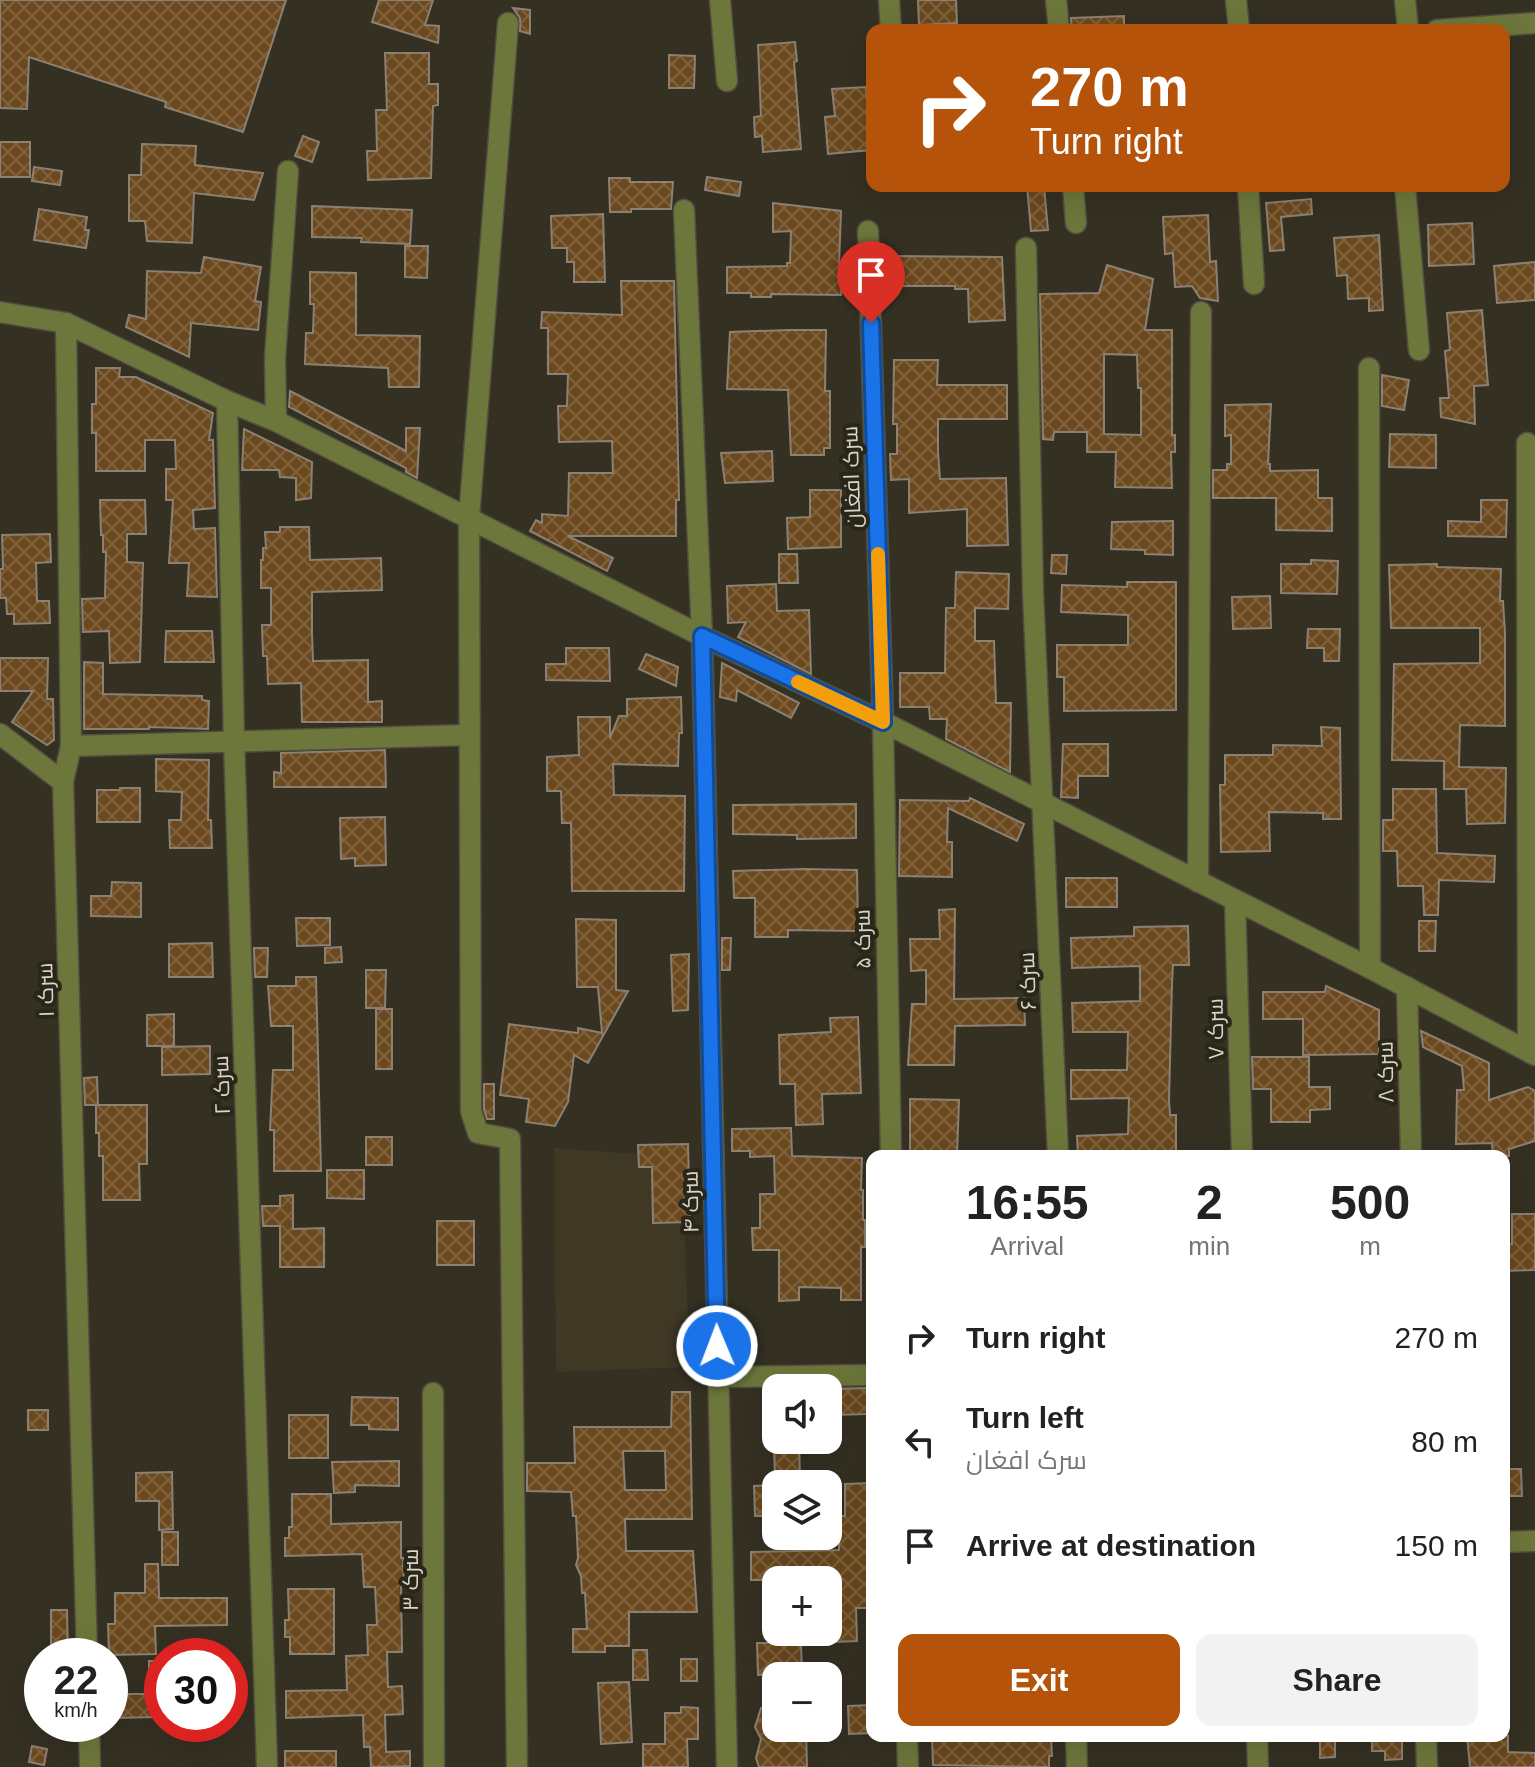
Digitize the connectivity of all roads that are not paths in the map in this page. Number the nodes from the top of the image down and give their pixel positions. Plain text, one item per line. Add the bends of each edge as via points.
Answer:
1 (720, 0) edge
2 (889, 0) edge
3 (1056, 0) edge
4 (1236, 0) edge
5 (1405, 0) edge
6 (508, 23) dead end
7 (1535, 23) edge
8 (891, 24) edge
9 (1058, 24) edge
10 (1238, 24) edge
11 (1407, 24) edge
12 (1510, 25) edge
13 (727, 81) dead end
14 (288, 171) dead end
15 (1073, 192) edge
16 (1248, 192) edge
17 (1406, 192) edge
18 (684, 210) dead end
19 (1076, 223) dead end
20 (868, 231) dead end
21 (1026, 248) dead end
22 (1254, 284) dead end
23 (0, 312) edge
24 (1201, 312) dead end
25 (66, 323) junction
26 (1419, 350) dead end
27 (1369, 368) dead end
28 (227, 401) junction
29 (276, 421) junction
30 (1527, 443) dead end
31 (469, 518) junction
32 (702, 636) junction
33 (883, 722) junction
34 (0, 734) edge
35 (469, 735) junction
36 (234, 741) junction
37 (71, 746) junction
38 (63, 782) junction
39 (1044, 804) junction
40 (1198, 882) junction
41 (1235, 900) junction
42 (1370, 968) junction
43 (1407, 987) junction
44 (1531, 1053) edge
45 (891, 1150) edge
46 (1058, 1150) edge
47 (1242, 1150) edge
48 (1411, 1150) edge
49 (866, 1375) edge
50 (718, 1377) junction
51 (433, 1393) dead end
52 (1535, 1541) edge
53 (1510, 1542) edge
54 (87, 1638) edge
55 (89, 1742) edge
56 (907, 1742) edge
57 (1076, 1742) edge
58 (1257, 1742) edge
59 (1426, 1742) edge
60 (90, 1767) edge
61 (267, 1767) edge
62 (434, 1767) edge
63 (517, 1767) edge
64 (727, 1767) edge
65 (908, 1767) edge
66 (1077, 1767) edge
67 (1258, 1767) edge
68 (1427, 1767) edge

1 - 13 street
2 - 8 street
3 - 9 street
4 - 10 street
5 - 11 street
6 - 31 street
7 - 12 street
14 - 29 street via 275,358
15 - 19 street
16 - 22 street
17 - 26 street
18 - 32 street, سرک ۴
20 - 33 street, سرک افغان
21 - 39 street, سرک ۶ via 1033,593
23 - 25 street
24 - 40 street
25 - 28 street
25 - 37 street, سرک ۱
27 - 42 street
28 - 29 street
28 - 36 street, سرک ۲
29 - 31 street
30 - 44 street
31 - 32 street
31 - 35 street
32 - 33 street
32 - 50 street, سرک ۴
33 - 39 street
33 - 45 street, سرک ۵
34 - 38 street
35 - 36 street
35 - 63 street via 471,1111 478,1133 510,1139
36 - 37 street
36 - 61 street, سرک ۲
37 - 38 street, سرک ۱
38 - 54 street, سرک ۱
39 - 40 street
39 - 46 street, سرک ۶
40 - 41 street
41 - 42 street
41 - 47 street, سرک ۷
42 - 43 street
43 - 44 street
43 - 48 street, سرک ۸
49 - 50 street
50 - 64 street, سرک ۴
51 - 62 street, سرک ۳
52 - 53 street
55 - 60 street
56 - 65 street
57 - 66 street
58 - 67 street
59 - 68 street

